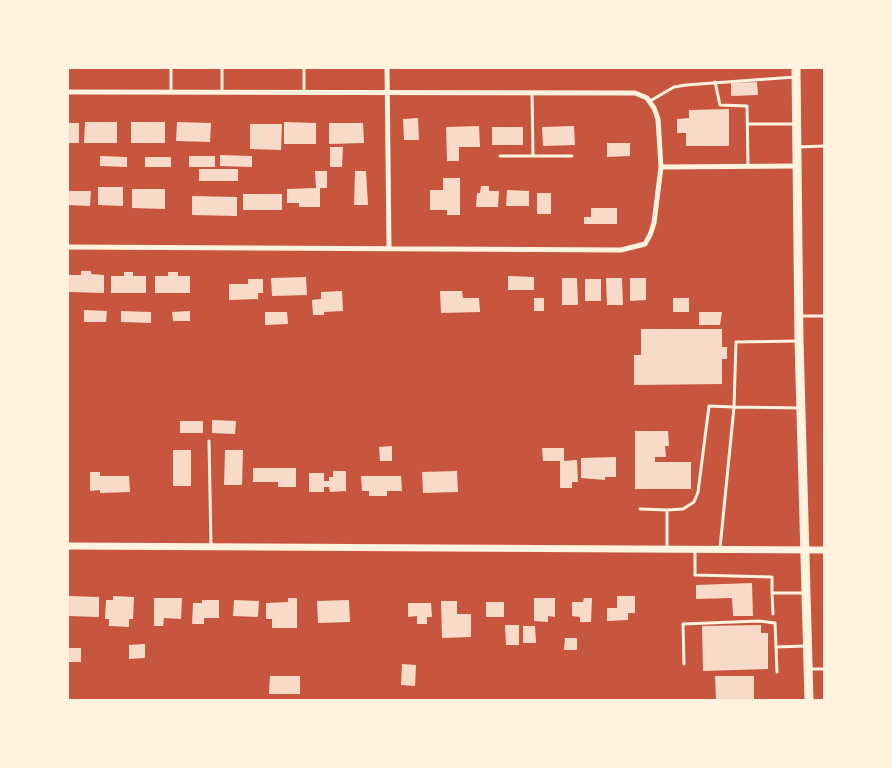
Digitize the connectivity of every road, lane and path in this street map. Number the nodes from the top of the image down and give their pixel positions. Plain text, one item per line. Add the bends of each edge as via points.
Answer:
1 (171, 68) edge
2 (222, 68) edge
3 (304, 68) edge
4 (387, 68) edge
5 (796, 72) edge
6 (715, 82) junction
7 (68, 92) edge
8 (171, 92) junction
9 (222, 92) junction
10 (532, 92) junction
11 (304, 93) junction
12 (387, 93) junction
13 (650, 101) junction
14 (748, 124) junction
15 (797, 124) junction
16 (824, 146) edge
17 (797, 147) junction
18 (500, 156) dead end
19 (533, 156) junction
20 (572, 156) dead end
21 (748, 166) junction
22 (797, 166) junction
23 (661, 167) junction
24 (68, 247) edge
25 (389, 248) junction
26 (799, 316) junction
27 (824, 316) edge
28 (799, 341) junction
29 (734, 406) junction
30 (801, 408) junction
31 (209, 441) dead end
32 (640, 509) dead end
33 (668, 510) junction
34 (68, 546) edge
35 (211, 547) junction
36 (667, 548) junction
37 (695, 548) junction
38 (720, 548) junction
39 (805, 550) junction
40 (824, 550) edge
41 (772, 593) junction
42 (807, 593) junction
43 (773, 614) dead end
44 (808, 646) junction
45 (776, 647) junction
46 (684, 664) dead end
47 (824, 669) edge
48 (808, 670) junction
49 (777, 672) dead end
50 (809, 700) edge

1 - 8 lane
2 - 9 lane
3 - 11 lane
4 - 12 street
5 - 6 lane
5 - 15 main road
6 - 13 lane via 674,87
6 - 14 lane via 720,105 748,106
7 - 8 street
8 - 9 street
9 - 11 street
10 - 12 street
10 - 13 street via 635,93
10 - 19 lane
11 - 12 street
12 - 25 street
13 - 23 street via 658,119
14 - 15 lane
14 - 21 lane
15 - 17 main road
16 - 17 lane
17 - 22 main road
18 - 19 lane
19 - 20 lane
21 - 22 street
21 - 23 street
22 - 26 main road
23 - 25 street via 654,223 645,244 634,248
24 - 25 street
26 - 27 lane
26 - 28 main road
28 - 29 lane via 736,342
28 - 30 main road
29 - 30 lane
29 - 33 lane via 710,406 694,502 683,509
29 - 38 lane
30 - 39 main road
31 - 35 lane
32 - 33 lane
33 - 36 lane
34 - 35 street
35 - 36 street
36 - 37 street
37 - 38 street
37 - 41 lane via 695,575 772,577
38 - 39 street
39 - 40 street
39 - 42 main road
41 - 42 lane
41 - 43 lane
42 - 44 main road
44 - 45 lane
44 - 48 main road
45 - 46 lane via 775,623 683,624
45 - 49 lane
47 - 48 lane
48 - 50 main road

